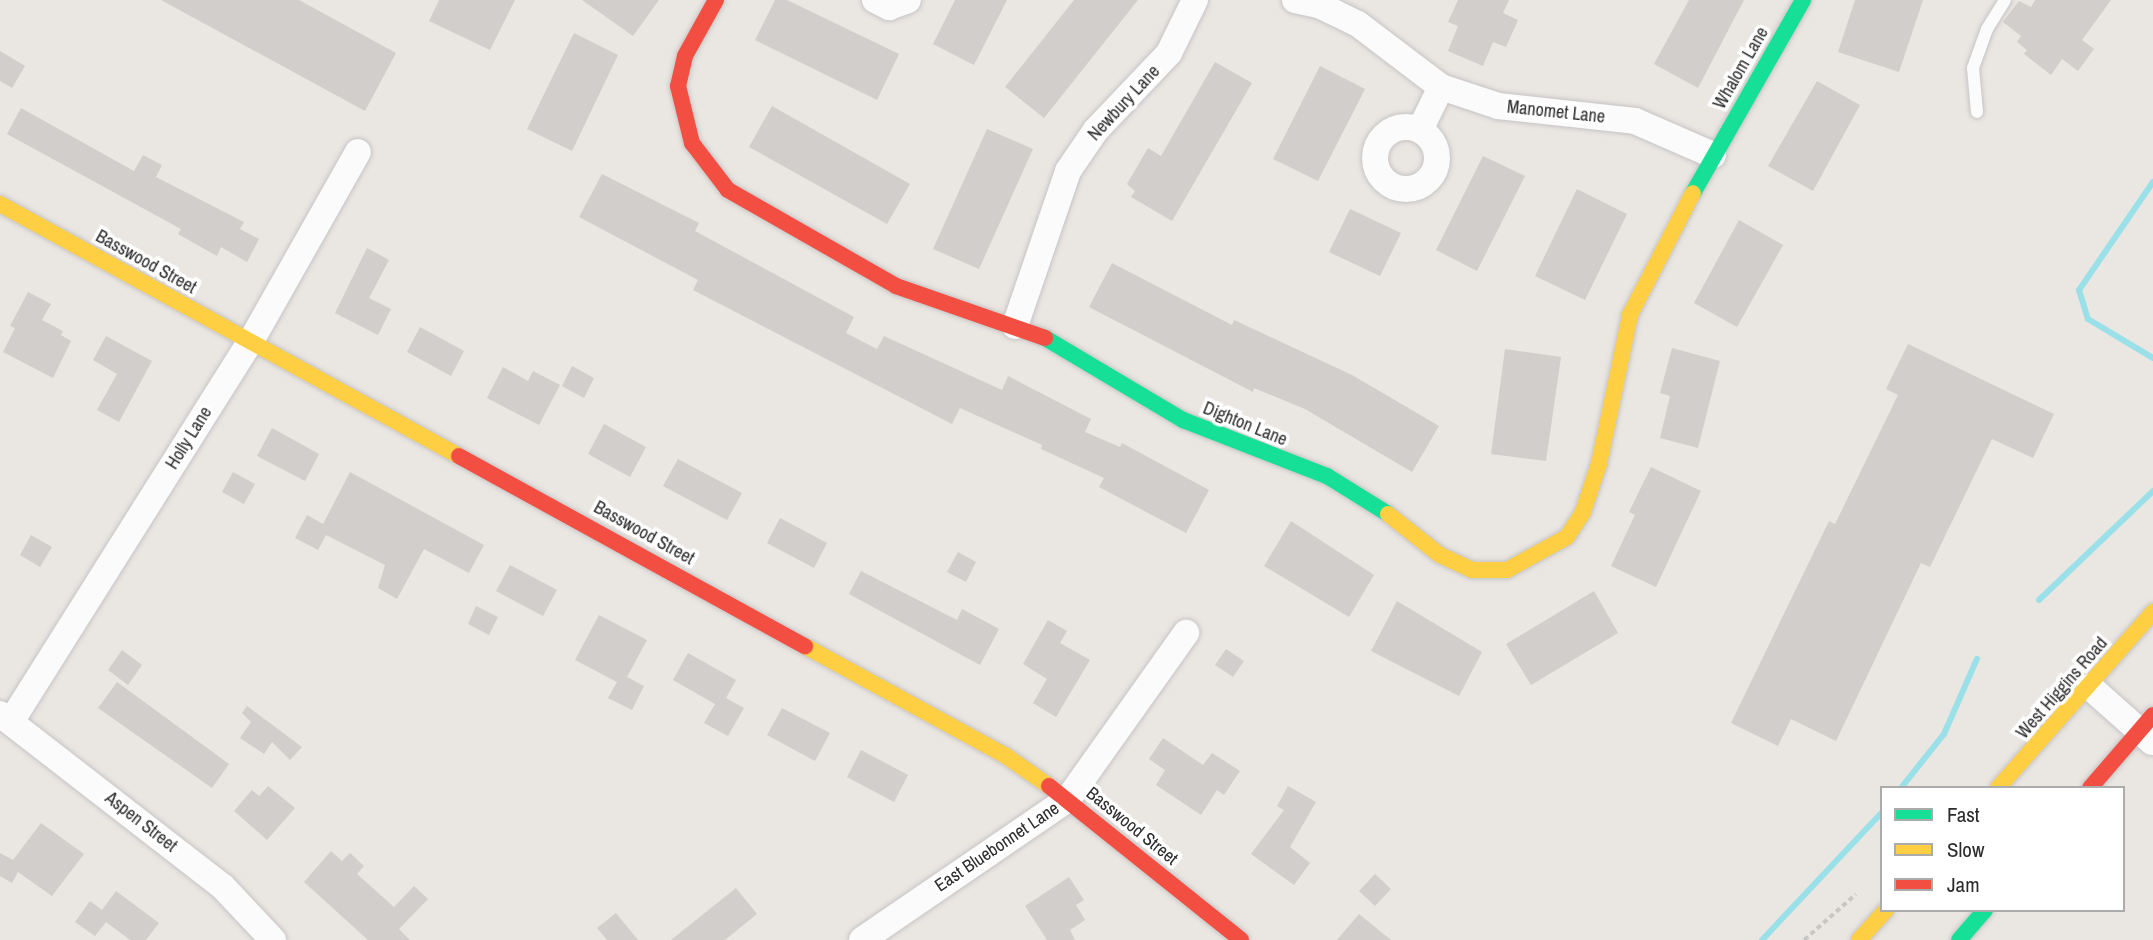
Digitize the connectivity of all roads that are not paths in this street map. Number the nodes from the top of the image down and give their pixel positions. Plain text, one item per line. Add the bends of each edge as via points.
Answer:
1 (716, 0) edge
2 (875, 0) edge
3 (908, 0) edge
4 (1195, 0) edge
5 (1295, 0) edge
6 (1803, 0) edge
7 (2005, 0) edge
8 (1441, 87) junction
9 (1977, 112) dead end
10 (1420, 130) dead end
11 (358, 152) dead end
12 (1713, 155) junction
13 (0, 204) edge
14 (1015, 326) junction
15 (251, 341) junction
16 (2153, 612) edge
17 (1186, 633) dead end
18 (2090, 687) junction
19 (6, 717) edge
20 (2148, 730) edge
21 (2000, 786) edge
22 (2092, 786) edge
23 (1068, 799) junction
24 (1884, 912) edge
25 (1983, 912) edge
26 (272, 940) edge
27 (862, 940) edge
28 (1241, 940) edge
29 (1859, 940) edge
30 (1959, 940) edge

1 - 14 street, Dighton Lane via 685,56 678,86 692,142 728,190 897,286
2 - 3 street via 889,6
4 - 14 street, Newbury Lane via 1169,53 1096,130 1068,171
5 - 8 street, Manomet Lane via 1319,5 1358,24
6 - 12 street, Whalom Lane
7 - 9 lane via 1987,29 1973,68
8 - 10 street
8 - 12 street, Manomet Lane via 1498,106 1635,121
11 - 15 street, Holly Lane
12 - 14 street, Dighton Lane via 1653,263 1630,315 1599,464 1583,512 1567,537 1507,570 1472,570 1440,555 1380,508 1327,477 1182,420 1113,374
13 - 15 street, Basswood Street
15 - 19 street, Holly Lane
15 - 23 street, Basswood Street via 800,640 1006,756
16 - 18 street, West Higgins Road
17 - 23 street, East Bluebonnet Lane
18 - 20 street
18 - 21 street, West Higgins Road
19 - 26 street, Aspen Street via 223,887
20 - 22 street
23 - 27 street, East Bluebonnet Lane
23 - 28 street, Basswood Street
24 - 29 street
25 - 30 street

